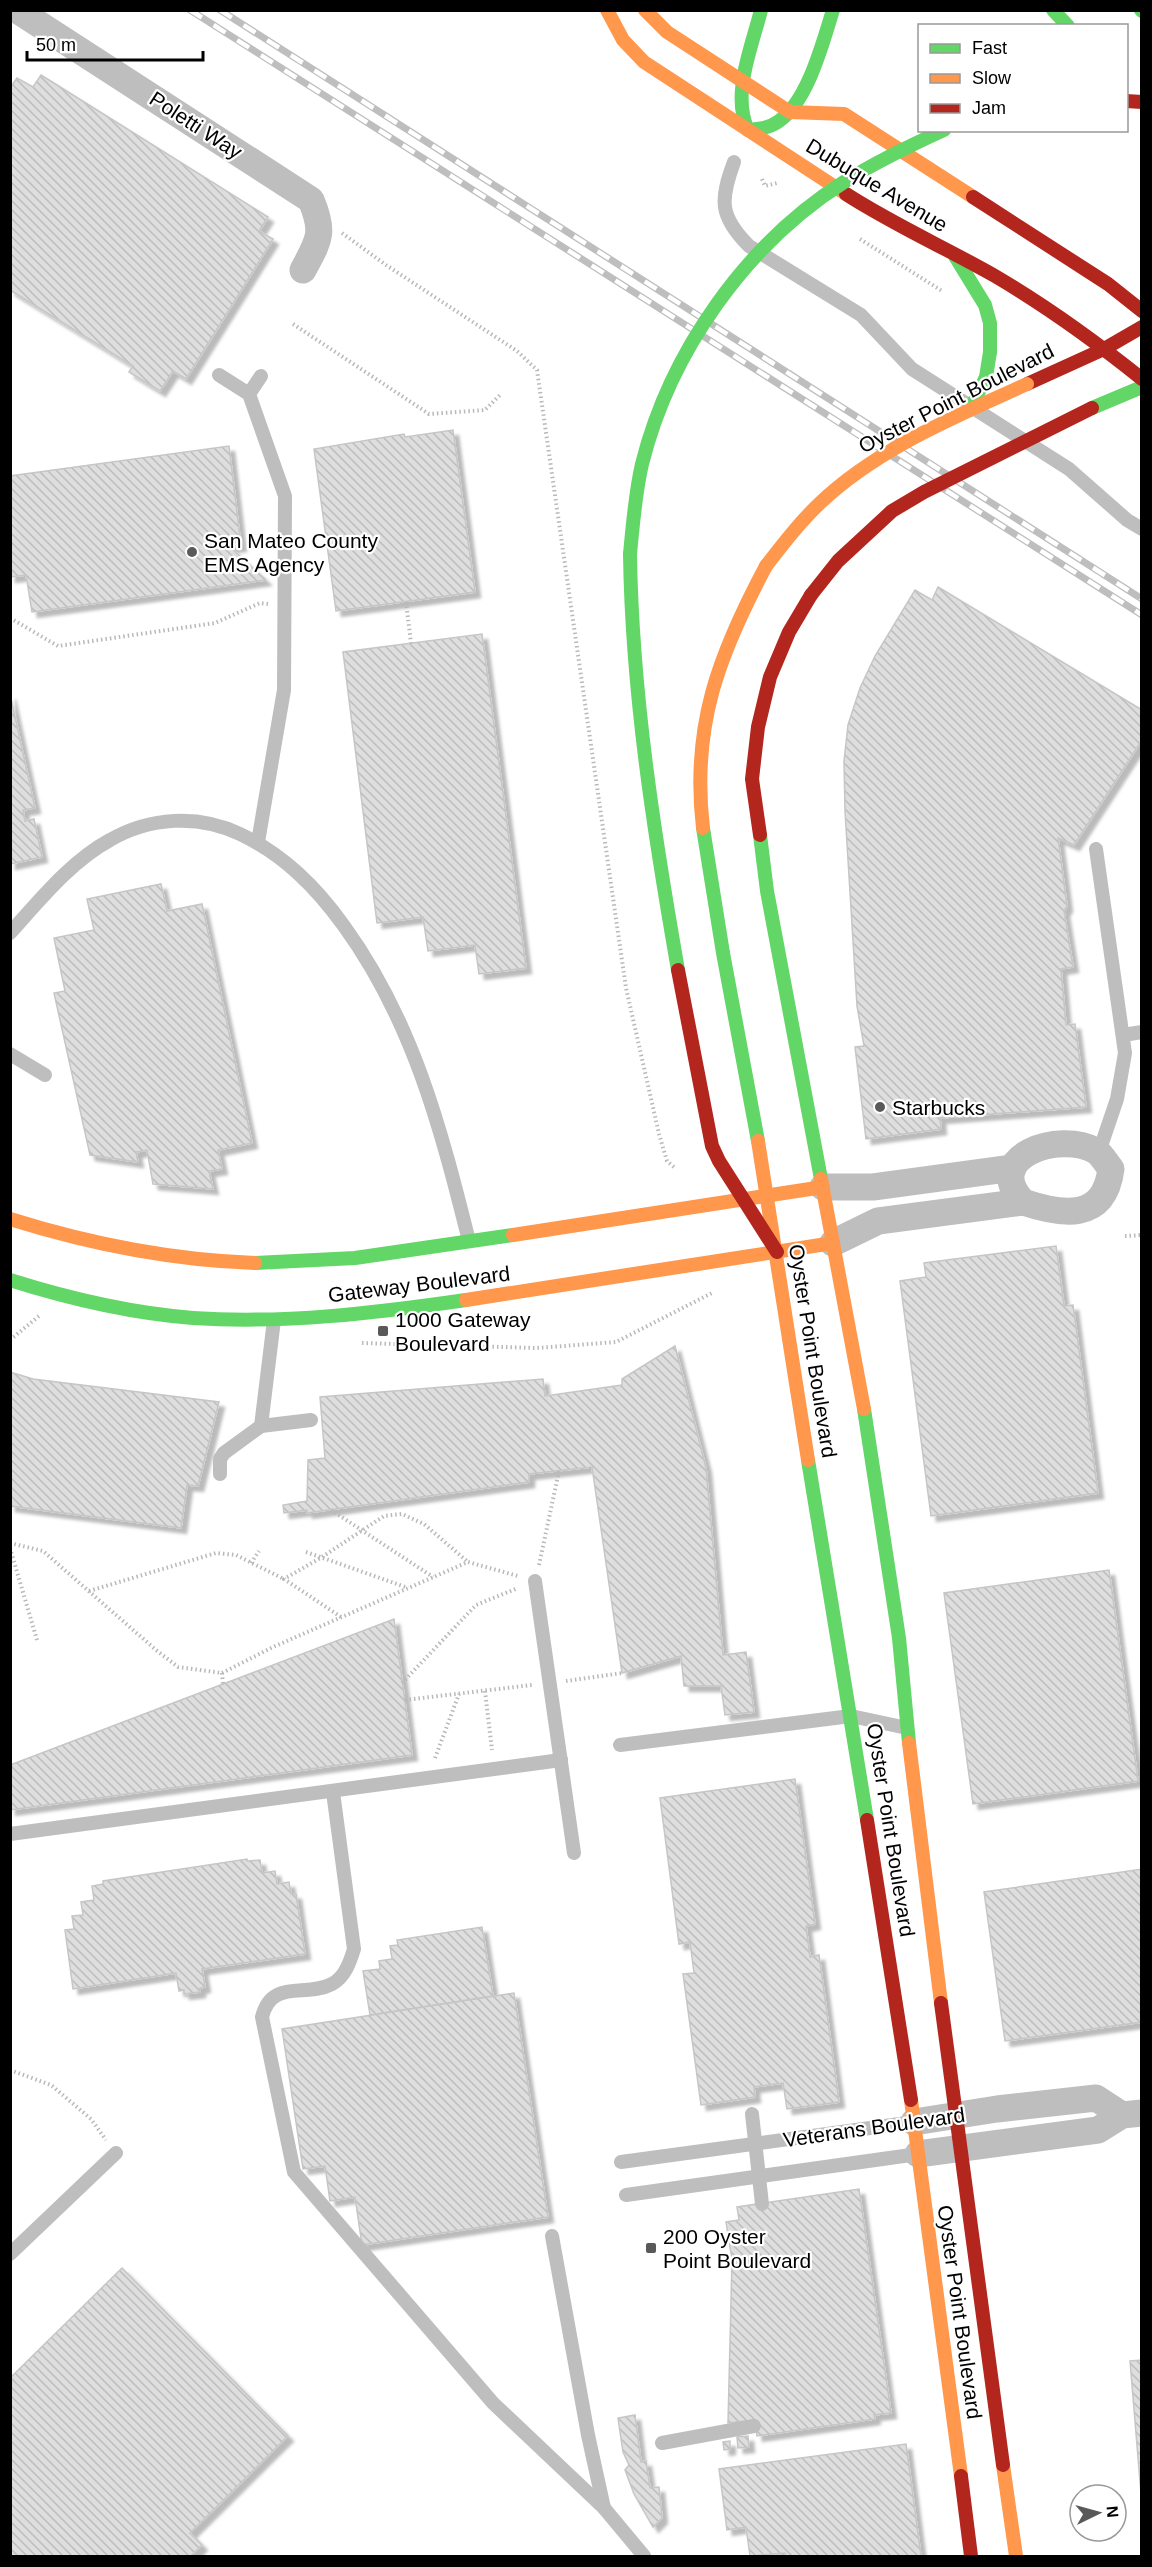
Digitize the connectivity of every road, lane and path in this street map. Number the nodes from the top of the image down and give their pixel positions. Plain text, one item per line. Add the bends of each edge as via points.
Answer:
1 (17, 10) edge
2 (608, 10) edge
3 (645, 10) edge
4 (761, 10) edge
5 (833, 10) edge
6 (1053, 10) edge
7 (1066, 24) edge
8 (744, 82) junction
9 (1128, 89) edge
10 (1142, 102) edge
11 (790, 112) junction
12 (748, 130) junction
13 (939, 132) edge
14 (734, 162) dead end
15 (318, 218) junction
16 (955, 256) junction
17 (303, 270) dead end
18 (1142, 311) edge
19 (293, 324) dead end
20 (1142, 327) edge
21 (1104, 349) junction
22 (219, 375) dead end
23 (261, 376) dead end
24 (1142, 379) edge
25 (1142, 387) edge
26 (249, 394) junction
27 (500, 395) dead end
28 (970, 410) junction
29 (1142, 529) edge
30 (406, 602) dead end
31 (284, 604) junction
32 (10, 618) edge
33 (411, 643) dead end
34 (258, 842) junction
35 (1096, 849) dead end
36 (10, 933) edge
37 (1142, 1032) edge
38 (1124, 1035) junction
39 (10, 1054) edge
40 (45, 1075) dead end
41 (1099, 1152) junction
42 (674, 1167) dead end
43 (1013, 1168) junction
44 (823, 1187) junction
45 (768, 1196) junction
46 (745, 1199) junction
47 (1023, 1202) junction
48 (10, 1220) edge
49 (1142, 1235) edge
50 (1125, 1236) dead end
51 (469, 1241) junction
52 (833, 1243) junction
53 (777, 1252) junction
54 (10, 1280) edge
55 (718, 1290) dead end
56 (41, 1314) dead end
57 (274, 1320) junction
58 (10, 1340) edge
59 (360, 1343) dead end
60 (311, 1420) dead end
61 (261, 1426) junction
62 (559, 1471) dead end
63 (225, 1474) dead end
64 (331, 1510) dead end
65 (363, 1530) junction
66 (10, 1543) edge
67 (10, 1548) edge
68 (259, 1551) dead end
69 (306, 1552) dead end
70 (322, 1557) junction
71 (468, 1562) junction
72 (251, 1563) junction
73 (434, 1577) junction
74 (284, 1579) junction
75 (536, 1581) junction
76 (409, 1588) junction
77 (89, 1591) junction
78 (341, 1617) junction
79 (37, 1640) dead end
80 (222, 1673) junction
81 (622, 1673) dead end
82 (402, 1683) dead end
83 (550, 1683) junction
84 (224, 1684) dead end
85 (485, 1691) junction
86 (459, 1694) junction
87 (405, 1700) dead end
88 (851, 1716) junction
89 (907, 1728) junction
90 (620, 1745) dead end
91 (492, 1750) dead end
92 (435, 1758) dead end
93 (561, 1760) junction
94 (333, 1792) junction
95 (10, 1834) edge
96 (574, 1853) dead end
97 (10, 2070) edge
98 (752, 2114) dead end
99 (1132, 2114) edge
100 (955, 2116) junction
101 (914, 2122) junction
102 (755, 2144) junction
103 (959, 2147) junction
104 (116, 2153) joint
105 (918, 2154) junction
106 (621, 2162) dead end
107 (759, 2176) junction
108 (626, 2195) dead end
109 (762, 2204) dead end
110 (552, 2236) dead end
111 (10, 2254) edge
112 (754, 2426) dead end
113 (662, 2443) dead end
114 (604, 2508) junction
115 (644, 2556) edge
116 (971, 2556) edge
117 (1016, 2556) edge

1 - 15 street, Poletti Way via 293,187 311,200
2 - 12 main road, Dubuque Avenue via 623,40 644,62
3 - 8 main road via 667,32
4 - 8 main road
5 - 11 main road
6 - 7 main road
8 - 11 main road
8 - 12 main road via 741,106
9 - 10 main road
11 - 12 main road via 771,126
11 - 18 main road, Dubuque Avenue via 844,114 1108,284
12 - 16 main road, Dubuque Avenue via 871,210
13 - 46 main road, bridge via 872,164 831,190 760,250 732,284 682,361 662,405 635,502 630,601 658,850 712,1146
14 - 29 lane via 724,191 726,215 734,231 749,246 861,315 912,369 1069,469
15 - 17 street via 320,238
15 - 42 path via 517,351 537,370 626,988 659,1134 667,1161
16 - 21 main road, Dubuque Avenue via 996,277
16 - 28 main road, bridge via 985,305 990,322 986,377
19 - 27 path via 429,414 485,410
20 - 21 main road, Oyster Point Boulevard
21 - 24 main road, Dubuque Avenue
21 - 28 main road, Oyster Point Boulevard, bridge
22 - 26 lane
23 - 26 lane
25 - 44 main road, Oyster Point Boulevard, bridge via 1092,408 892,511 838,561 811,595 789,632 770,677 758,727 752,779 767,891
26 - 31 lane via 285,496
28 - 45 main road, Oyster Point Boulevard, bridge via 861,470 797,526 766,566 720,662 706,718 699,776 703,826
30 - 33 path
31 - 32 path via 260,603 215,622 58,646
31 - 34 lane via 284,690
34 - 36 lane via 221,825 183,820 145,825 109,840 76,865
34 - 51 lane via 291,865 321,895 366,956 396,1012 439,1128
35 - 38 lane
37 - 38 lane
38 - 41 lane via 1117,1099
39 - 40 lane
41 - 43 street via 1079,1144 1057,1142 1035,1148
41 - 47 street via 1111,1169 1099,1202 1065,1211
43 - 44 street via 873,1187
43 - 47 street via 1010,1182
44 - 45 main road, Gateway Boulevard
44 - 52 main road, Oyster Point Boulevard
45 - 46 main road, Gateway Boulevard
45 - 53 main road, Oyster Point Boulevard
46 - 51 main road, Gateway Boulevard
46 - 53 main road
47 - 52 street via 878,1221
48 - 51 main road, Gateway Boulevard via 130,1251 226,1262 298,1262
49 - 50 path
52 - 53 main road, Gateway Boulevard
52 - 89 main road, Oyster Point Boulevard via 859,1378 899,1638
53 - 57 main road, Gateway Boulevard via 401,1310
53 - 88 main road, Oyster Point Boulevard
54 - 57 main road, Gateway Boulevard via 62,1296 143,1312
55 - 59 path via 616,1342 537,1348
56 - 58 path
57 - 61 lane
60 - 61 lane
61 - 63 lane via 224,1453 220,1459
62 - 75 path
64 - 65 path
65 - 70 path
65 - 71 path via 384,1516 402,1514 424,1524
65 - 73 path
66 - 77 path via 43,1551
67 - 79 path
68 - 72 path
69 - 70 path
70 - 74 path
70 - 76 path
71 - 73 path
71 - 75 path
72 - 74 path
72 - 77 path via 236,1555 216,1553
73 - 76 path
74 - 78 path
75 - 82 path via 476,1605
75 - 83 lane
76 - 78 path
77 - 80 path via 178,1667
78 - 80 path
80 - 84 path
81 - 83 path
83 - 85 path
83 - 93 lane
85 - 86 path
85 - 91 path
86 - 87 path
86 - 92 path
88 - 89 lane
88 - 90 lane
88 - 101 main road, Oyster Point Boulevard
89 - 100 main road, Oyster Point Boulevard
93 - 94 lane
93 - 96 lane
94 - 95 lane
94 - 114 lane via 354,1949 347,1969 333,1984 280,1993 269,1999 262,2017 294,2172 493,2403
97 - 104 path via 51,2085 92,2119
98 - 102 lane
99 - 100 street, Veterans Boulevard via 1096,2097
99 - 103 street, Veterans Boulevard via 1098,2130
100 - 101 street, Veterans Boulevard
100 - 103 main road, Oyster Point Boulevard
101 - 102 lane, Veterans Boulevard
101 - 105 main road, Oyster Point Boulevard
102 - 106 lane, Veterans Boulevard
102 - 107 lane
103 - 105 street, Veterans Boulevard
103 - 117 main road, Oyster Point Boulevard
104 - 111 lane
105 - 107 lane, Veterans Boulevard
105 - 116 main road, Oyster Point Boulevard
107 - 108 lane, Veterans Boulevard
107 - 109 lane
110 - 114 lane
112 - 113 lane
114 - 115 lane

